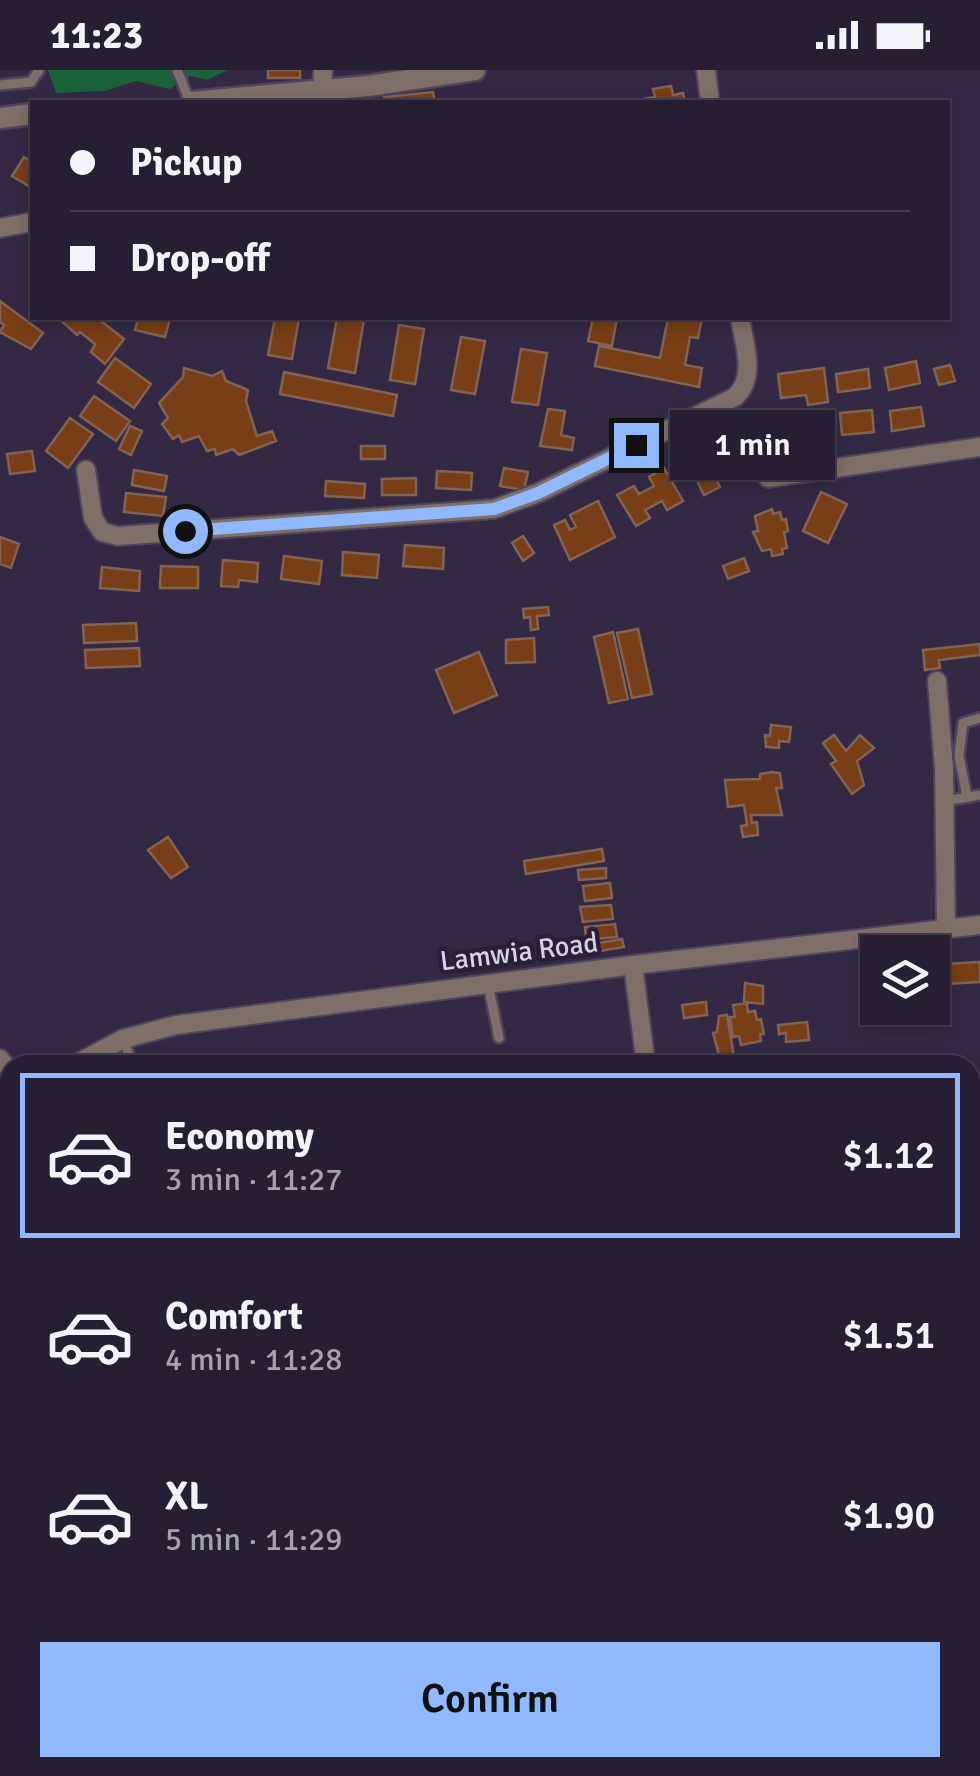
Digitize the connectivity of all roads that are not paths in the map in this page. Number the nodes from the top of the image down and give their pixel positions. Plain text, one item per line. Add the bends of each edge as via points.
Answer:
1 (40, 70) edge
2 (177, 70) edge
3 (475, 70) edge
4 (706, 70) edge
5 (322, 80) edge
6 (0, 85) edge
7 (367, 94) edge
8 (190, 100) edge
9 (203, 100) edge
10 (710, 100) edge
11 (30, 114) edge
12 (0, 118) edge
13 (30, 222) edge
14 (0, 228) edge
15 (740, 320) edge
16 (980, 446) edge
17 (86, 470) dead end
18 (768, 478) dead end
19 (937, 681) dead end
20 (980, 718) edge
21 (980, 796) edge
22 (967, 798) junction
23 (945, 801) junction
24 (980, 926) edge
25 (946, 930) junction
26 (632, 965) junction
27 (488, 984) junction
28 (498, 1038) dead end
29 (123, 1040) junction
30 (94, 1055) edge
31 (130, 1055) edge
32 (645, 1055) edge

1 - 6 lane via 31,82
2 - 8 lane
3 - 7 street
4 - 10 street
5 - 7 street
5 - 9 street
11 - 12 street
13 - 14 street
15 - 17 street via 748,368 735,397 494,509 118,536 102,532 93,518
16 - 18 street
19 - 23 street
20 - 22 lane via 963,723 959,738
21 - 22 lane
22 - 23 lane
23 - 25 street
24 - 25 street, Lamwia Road
25 - 26 street, Lamwia Road
26 - 27 street, Lamwia Road
26 - 32 street
27 - 28 lane
27 - 29 street, Lamwia Road via 176,1025
29 - 30 street, Lamwia Road
29 - 31 lane

